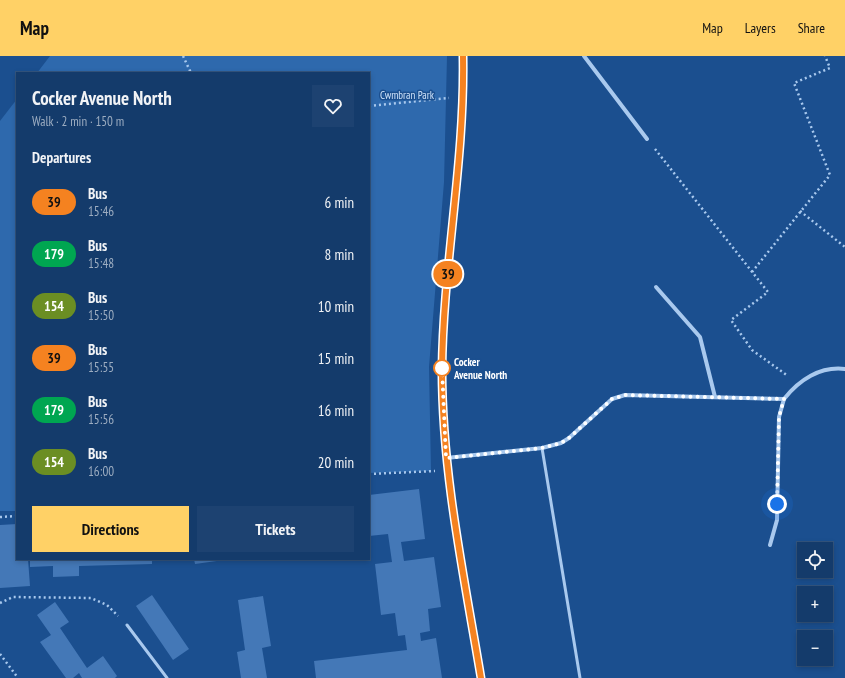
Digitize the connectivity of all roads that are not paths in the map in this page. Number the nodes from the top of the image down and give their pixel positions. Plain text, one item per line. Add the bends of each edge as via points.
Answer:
1 (463, 56) edge
2 (584, 56) edge
3 (648, 139) road end
4 (656, 287) dead end
5 (845, 369) edge
6 (715, 397) junction
7 (784, 399) junction
8 (542, 448) junction
9 (446, 458) junction
10 (770, 545) dead end
11 (127, 625) road end
12 (167, 678) edge
13 (481, 678) edge
14 (580, 678) edge

1 - 9 street via 464,97 442,370
2 - 3 street
4 - 6 street via 700,337
5 - 7 street via 825,370 798,384
6 - 7 street
6 - 8 street via 618,396 569,438
7 - 10 street via 779,417 777,520
8 - 9 street
8 - 14 lane
9 - 13 street
11 - 12 lane

